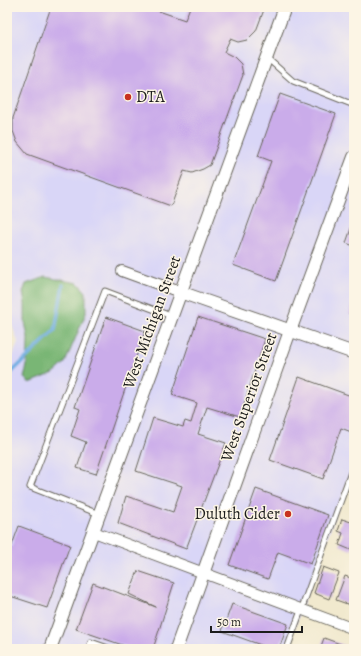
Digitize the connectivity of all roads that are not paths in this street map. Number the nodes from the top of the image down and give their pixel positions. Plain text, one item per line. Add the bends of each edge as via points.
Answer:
1 (285, 7) edge
2 (268, 58) junction
3 (354, 105) edge
4 (354, 157) edge
5 (122, 271) dead end
6 (180, 292) junction
7 (171, 316) junction
8 (290, 331) junction
9 (354, 353) edge
10 (354, 464) edge
11 (100, 514) junction
12 (94, 532) junction
13 (204, 572) junction
14 (302, 610) junction
15 (354, 629) edge
16 (50, 649) edge
17 (88, 649) edge
18 (111, 649) edge
19 (176, 649) edge
20 (288, 649) edge

1 - 2 street, West Michigan Street
2 - 3 lane via 293,81
2 - 6 street, West Michigan Street
4 - 8 street, West Superior Street
5 - 6 street
6 - 7 street, West Michigan Street
6 - 8 street
7 - 11 street, West Michigan Street
7 - 11 lane via 106,291 30,487
8 - 9 street
8 - 13 street, West Superior Street
10 - 14 lane
11 - 12 street, West Michigan Street
12 - 13 street
12 - 16 street, West Michigan Street
13 - 14 street
13 - 19 street, West Superior Street
14 - 15 street
14 - 20 lane
17 - 18 lane via 91,642

